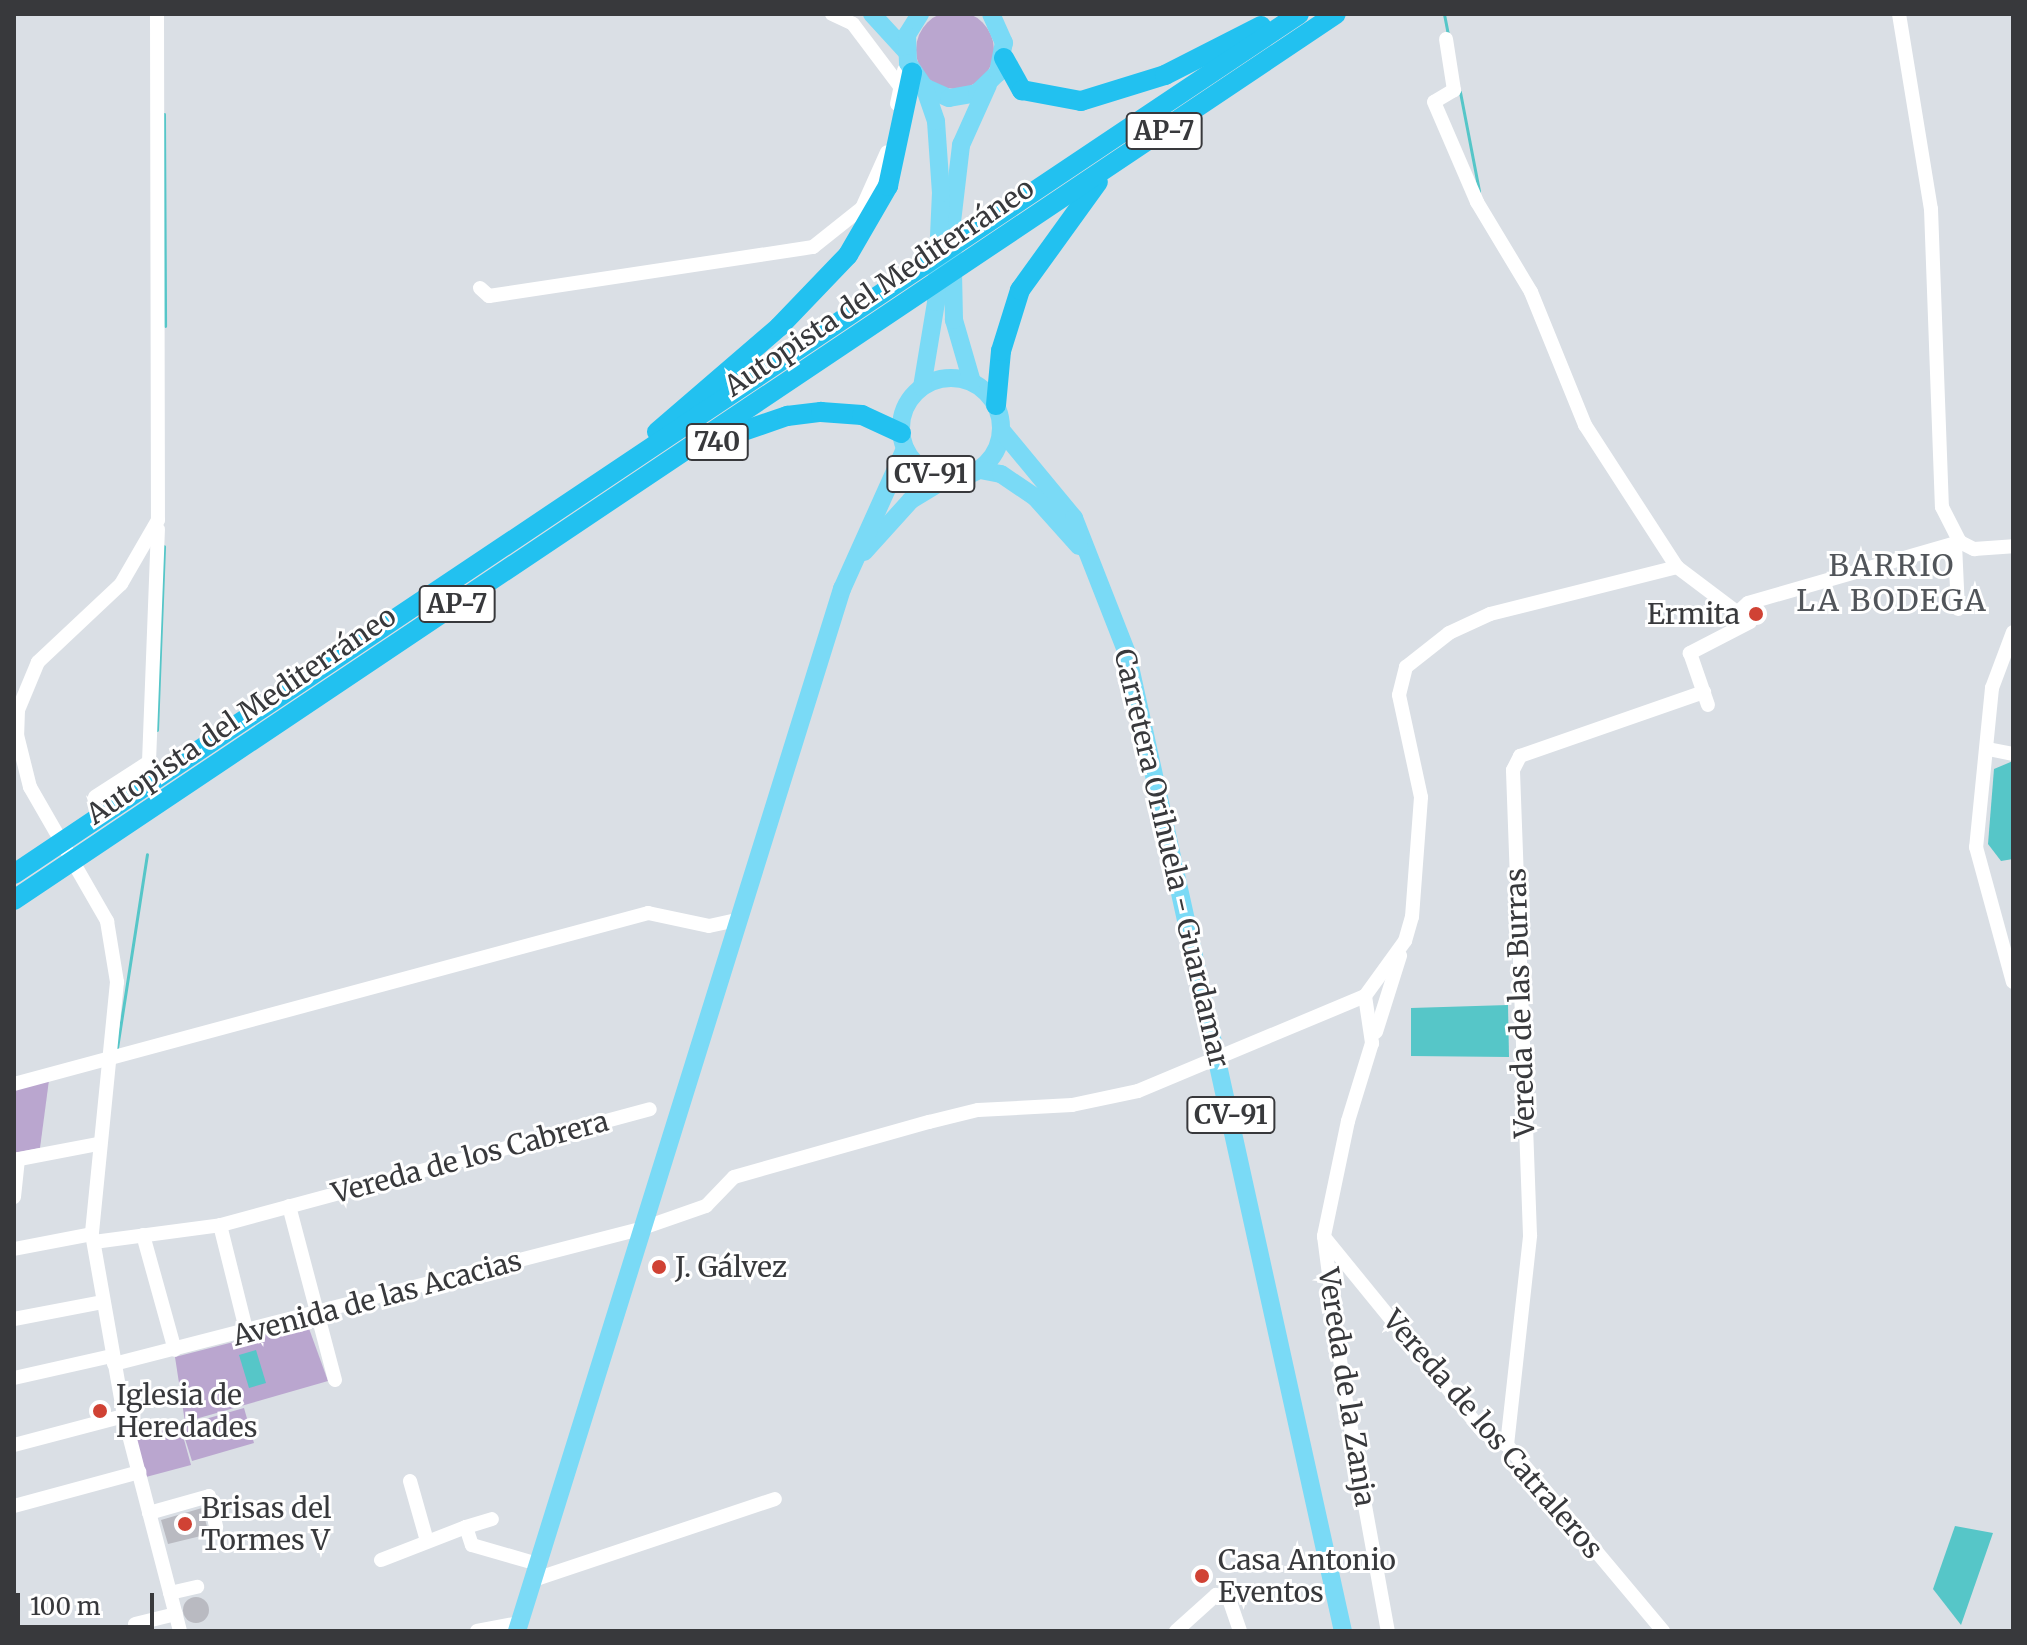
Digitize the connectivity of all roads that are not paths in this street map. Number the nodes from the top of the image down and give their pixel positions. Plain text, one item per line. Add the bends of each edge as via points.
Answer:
1 (157, 14) edge
2 (832, 14) edge
3 (872, 14) edge
4 (920, 14) edge
5 (1282, 14) edge
6 (1299, 14) edge
7 (1336, 14) edge
8 (1899, 14) edge
9 (998, 19) edge
10 (1446, 39) dead end
11 (1004, 58) junction
12 (885, 64) junction
13 (909, 70) junction
14 (988, 85) junction
15 (1110, 167) junction
16 (480, 288) dead end
17 (972, 382) junction
18 (922, 387) junction
19 (996, 405) junction
20 (1002, 431) junction
21 (903, 441) junction
22 (980, 470) junction
23 (946, 479) junction
24 (593, 489) junction
25 (158, 520) junction
26 (551, 540) junction
27 (1957, 543) junction
28 (2013, 546) edge
29 (1677, 567) junction
30 (842, 589) junction
31 (1111, 601) junction
32 (1958, 609) dead end
33 (1737, 613) junction
34 (2013, 632) edge
35 (1988, 749) junction
36 (2013, 754) edge
37 (95, 797) dead end
38 (14, 874) edge
39 (14, 900) edge
40 (737, 920) junction
41 (1405, 941) junction
42 (2013, 982) edge
43 (1365, 996) junction
44 (1372, 1043) junction
45 (108, 1059) junction
46 (14, 1084) edge
47 (650, 1109) dead end
48 (98, 1144) junction
49 (16, 1160) edge
50 (14, 1197) edge
51 (289, 1206) junction
52 (220, 1225) junction
53 (640, 1229) junction
54 (143, 1235) junction
55 (1324, 1236) junction
56 (93, 1238) junction
57 (14, 1249) edge
58 (103, 1302) junction
59 (317, 1314) junction
60 (14, 1319) edge
61 (247, 1333) junction
62 (175, 1350) junction
63 (113, 1360) junction
64 (14, 1378) edge
65 (335, 1380) dead end
66 (124, 1416) junction
67 (14, 1445) edge
68 (1507, 1445) junction
69 (139, 1472) junction
70 (410, 1481) dead end
71 (775, 1499) dead end
72 (14, 1506) edge
73 (149, 1513) junction
74 (492, 1519) dead end
75 (216, 1527) dead end
76 (466, 1527) junction
77 (427, 1541) junction
78 (381, 1560) dead end
79 (535, 1572) junction
80 (197, 1587) dead end
81 (170, 1593) junction
82 (176, 1614) junction
83 (135, 1624) dead end
84 (518, 1627) edge
85 (180, 1631) edge
86 (477, 1631) edge
87 (1176, 1631) edge
88 (1240, 1631) edge
89 (1343, 1631) edge
90 (1388, 1631) edge
91 (1663, 1631) edge

1 - 25 street
2 - 12 street via 853,24
3 - 13 main road, CV-91
4 - 13 main road
5 - 11 highway via 1165,75 1081,101 1022,90
6 - 24 highway, Autopista del Mediterráneo / AP-7
7 - 15 highway, Autopista del Mediterráneo / AP-7
8 - 27 street via 1931,209 1939,485
9 - 11 main road
10 - 29 street via 1454,90 1434,102 1477,202 1531,292 1585,425
11 - 14 main road
12 - 13 street
12 - 13 street
13 - 14 main road via 949,98
13 - 16 street via 873,193 848,223 813,247 489,296
13 - 18 main road, CV-91 via 936,121 941,193 936,302
13 - 24 highway via 888,186 848,255 760,345
14 - 17 main road via 961,145 952,222 954,320
15 - 19 highway via 1020,290 1001,351
15 - 26 highway, Autopista del Mediterráneo / AP-7
17 - 18 main road via 937,379
17 - 19 main road
18 - 21 main road, CV-91 via 909,400
19 - 20 main road, CV-91
20 - 22 main road, CV-91 via 995,454
20 - 31 main road, Carretera Orihuela - Guardamar / CV-91 via 1074,518
21 - 23 main road, CV-91 via 928,473
21 - 26 highway, 740 via 862,415 821,412 745,427
21 - 30 main road
22 - 23 main road, CV-91
22 - 31 main road, Carretera Orihuela - Guardamar / CV-91 via 1018,484 1051,512 1087,557
23 - 30 main road via 876,534
24 - 38 highway, Autopista del Mediterráneo / AP-7
25 - 37 street via 159,607 149,762
25 - 45 street via 121,584 52,646 27,684 18,710 20,761 45,816 88,880 107,921 117,982
26 - 39 highway, Autopista del Mediterráneo / AP-7
27 - 28 street via 1974,549
27 - 32 street
27 - 33 street via 1748,603
29 - 33 street
29 - 41 street, Vereda de la Zanja via 1490,614 1449,633 1406,667 1399,695 1421,797 1412,917
30 - 40 main road
31 - 89 main road, Carretera Orihuela - Guardamar / CV-91 via 1152,754
33 - 68 street, Vereda de las Burras via 1750,622 1690,653 1706,698 1533,751 1520,756 1513,770 1530,1235
34 - 35 street via 1992,688
35 - 36 street
35 - 42 street via 1976,847
40 - 45 street via 709,926 648,913
40 - 53 main road
41 - 43 street
41 - 44 street, Vereda de la Zanja
43 - 44 street
43 - 53 street, Avenida de las Acacias via 1173,1077 1092,1102 978,1110 764,1169 724,1183 695,1212
44 - 55 street, Vereda de la Zanja via 1345,1132
45 - 46 street
45 - 48 street
47 - 51 street, Vereda de los Cabrera
48 - 49 street
48 - 56 street
49 - 50 street
51 - 52 street, Vereda de los Cabrera
51 - 59 street
52 - 54 street, Vereda de los Cabrera
52 - 61 street
53 - 59 street, Avenida de las Acacias
53 - 79 main road
54 - 56 street, Vereda de los Cabrera
54 - 62 street
55 - 68 street, Vereda de los Catraleros via 1484,1433
55 - 90 street, Vereda de la Zanja via 1344,1390
56 - 57 street, Vereda de los Cabrera
56 - 58 street
58 - 60 street
58 - 63 street
59 - 61 street, Avenida de las Acacias
59 - 65 street
61 - 62 street, Avenida de las Acacias
62 - 63 street, Avenida de las Acacias
63 - 64 street, Avenida de las Acacias
63 - 66 street
66 - 67 street
66 - 69 street
68 - 91 street, Vereda de los Catraleros
69 - 72 street
69 - 73 street
70 - 77 street
71 - 79 street
73 - 75 street via 209,1496
73 - 81 street
74 - 76 street
76 - 77 street
76 - 79 street via 472,1545
77 - 78 street
79 - 84 main road
80 - 81 street
81 - 82 street
82 - 83 street
82 - 85 street
84 - 86 street
87 - 88 street via 1216,1595 1229,1599

